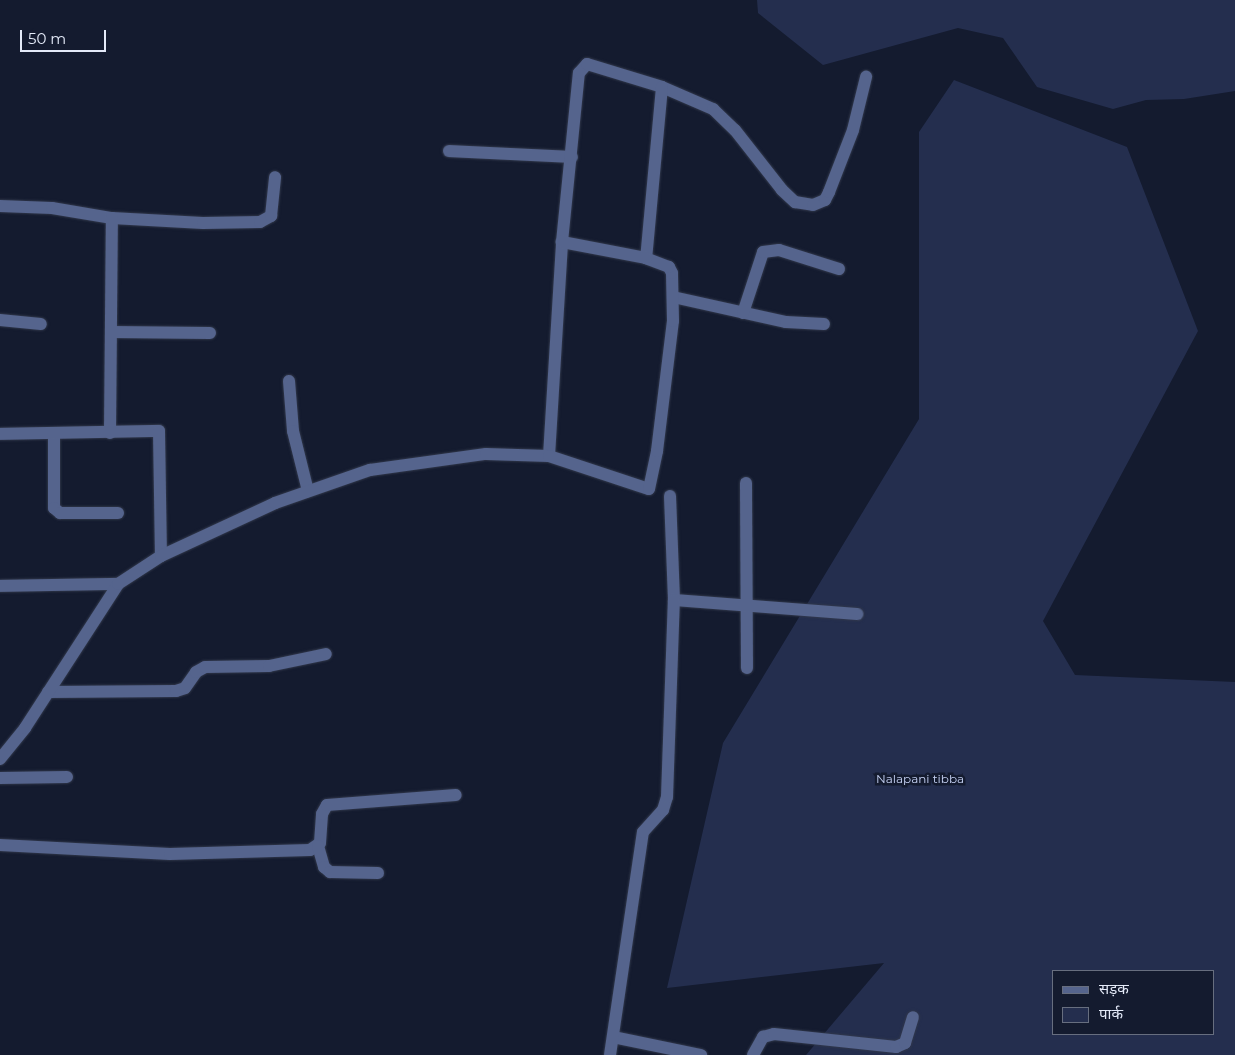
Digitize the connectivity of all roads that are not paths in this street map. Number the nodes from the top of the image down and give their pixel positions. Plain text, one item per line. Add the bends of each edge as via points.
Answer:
1 (866, 77) dead end
2 (662, 86) junction
3 (449, 151) dead end
4 (572, 157) junction
5 (275, 177) dead end
6 (0, 206) edge
7 (112, 218) junction
8 (562, 242) junction
9 (646, 258) junction
10 (839, 269) dead end
11 (674, 298) junction
12 (743, 313) junction
13 (0, 320) edge
14 (41, 324) dead end
15 (824, 324) dead end
16 (111, 332) junction
17 (210, 333) dead end
18 (289, 381) dead end
19 (54, 433) junction
20 (110, 433) junction
21 (0, 434) edge
22 (549, 456) junction
23 (746, 483) dead end
24 (308, 490) junction
25 (670, 496) dead end
26 (118, 513) dead end
27 (161, 556) junction
28 (118, 584) junction
29 (0, 586) edge
30 (674, 600) junction
31 (747, 605) junction
32 (857, 614) dead end
33 (326, 654) dead end
34 (747, 668) dead end
35 (48, 692) junction
36 (0, 759) edge
37 (67, 777) dead end
38 (0, 778) edge
39 (456, 795) dead end
40 (0, 845) edge
41 (318, 846) junction
42 (378, 873) dead end
43 (913, 1017) dead end
44 (613, 1037) junction
45 (610, 1055) edge
46 (701, 1055) edge
47 (753, 1055) edge

1 - 2 street via 853,130 829,192 825,200 813,205 795,202 782,190 735,130 713,109
2 - 4 street via 593,63 584,65 579,73
2 - 9 street
3 - 4 street
4 - 8 street
5 - 7 street via 271,216 260,222 204,223
6 - 7 street via 52,208
7 - 16 street
8 - 9 street
8 - 22 street
9 - 11 street via 669,267 674,278
10 - 12 street via 779,250 763,252
11 - 12 street
11 - 22 street via 657,451 649,489
12 - 15 street via 786,322
13 - 14 street
16 - 17 street
16 - 20 street
18 - 24 street via 293,431
19 - 20 street
19 - 21 street
19 - 26 street via 54,508 60,512
20 - 27 street via 159,431
22 - 24 street via 486,454 400,464
23 - 31 street
24 - 27 street
25 - 30 street
27 - 28 street
28 - 29 street
28 - 35 street
30 - 31 street
30 - 44 street via 667,797 663,810 643,832
31 - 32 street
31 - 34 street
33 - 35 street via 269,666 205,667 196,672 185,688 176,692
35 - 36 street
37 - 38 street
39 - 41 street via 327,805 322,814
40 - 41 street via 170,854 254,854 310,850
41 - 42 street via 324,867 330,872
43 - 47 street via 905,1043 896,1047 774,1034 763,1038
44 - 45 street
44 - 46 street

